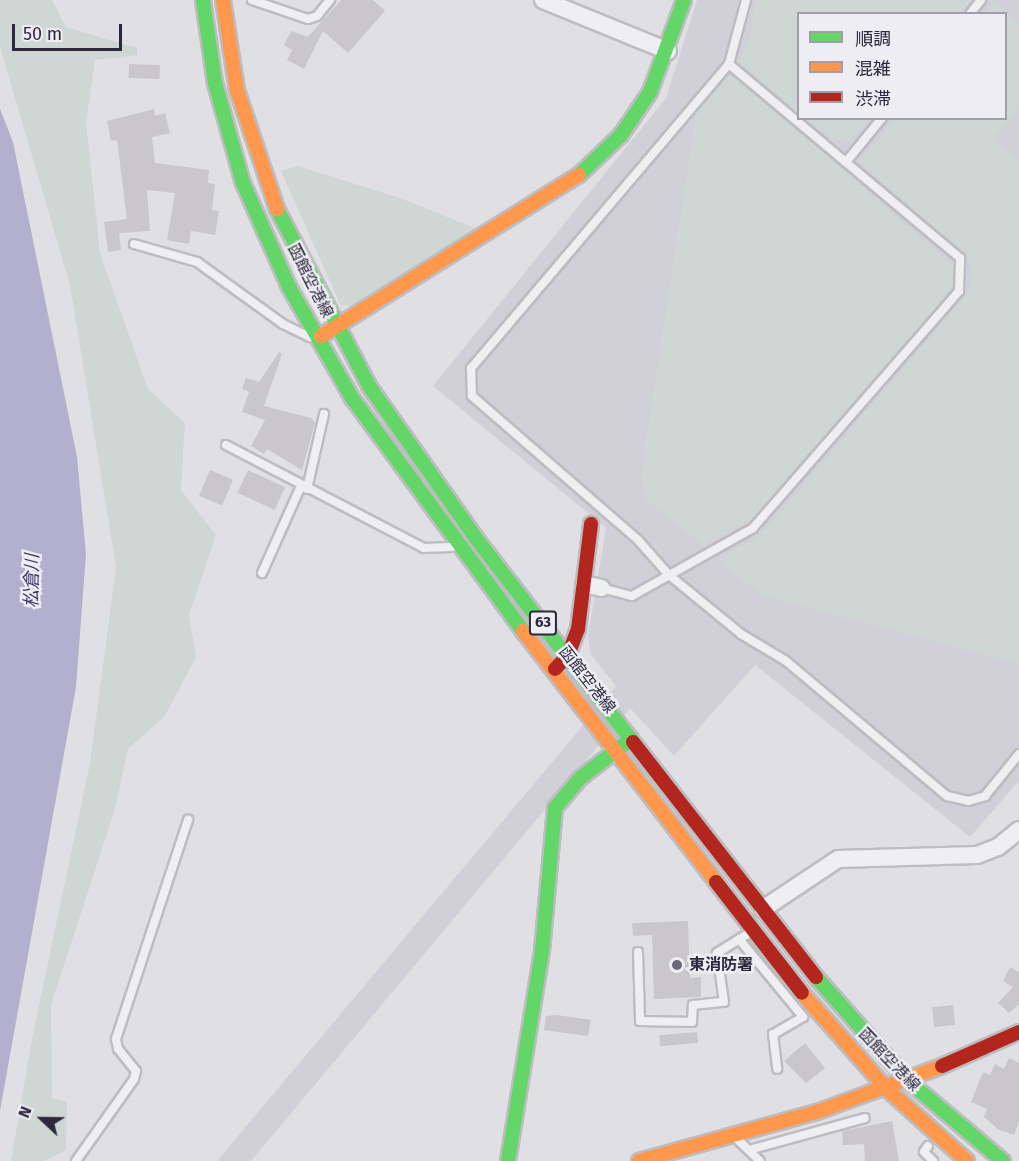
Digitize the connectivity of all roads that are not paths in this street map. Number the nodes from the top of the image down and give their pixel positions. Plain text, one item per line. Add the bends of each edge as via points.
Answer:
1 (203, 0) edge
2 (223, 0) edge
3 (252, 0) edge
4 (330, 0) edge
5 (543, 0) edge
6 (684, 0) edge
7 (746, 0) edge
8 (981, 0) edge
9 (972, 12) edge
10 (668, 51) junction
11 (729, 64) junction
12 (880, 120) edge
13 (846, 162) junction
14 (134, 244) dead end
15 (334, 329) junction
16 (316, 339) junction
17 (324, 414) dead end
18 (226, 445) dead end
19 (304, 487) junction
20 (591, 524) dead end
21 (475, 537) junction
22 (457, 546) junction
23 (262, 573) dead end
24 (669, 575) junction
25 (584, 584) junction
26 (602, 588) joint
27 (568, 655) junction
28 (553, 671) junction
29 (632, 737) junction
30 (615, 750) junction
31 (1019, 754) edge
32 (188, 820) dead end
33 (1019, 830) edge
34 (767, 913) junction
35 (753, 929) junction
36 (739, 939) junction
37 (638, 952) dead end
38 (1019, 1032) edge
39 (777, 1069) dead end
40 (908, 1080) junction
41 (886, 1088) junction
42 (865, 1118) dead end
43 (735, 1138) junction
44 (928, 1146) dead end
45 (749, 1150) junction
46 (76, 1161) edge
47 (508, 1161) edge
48 (639, 1161) edge
49 (760, 1161) edge
50 (933, 1161) edge
51 (968, 1161) edge
52 (1003, 1161) edge

1 - 16 main road, 函館空港線 / 63 via 215,83 234,155 269,246
2 - 15 main road, 函館空港線 / 63 via 237,90 266,185
3 - 4 lane via 308,19
5 - 10 street
6 - 10 main road
7 - 11 lane
8 - 9 lane
10 - 15 main road via 636,114 583,173
11 - 13 lane
11 - 24 lane via 471,368 468,384 472,396 638,540
12 - 13 lane
13 - 24 lane via 960,258 959,291 753,528
14 - 16 lane via 197,262 283,324
15 - 16 main road
15 - 21 main road, 函館空港線 / 63
16 - 22 main road, 函館空港線 / 63 via 384,446
17 - 19 lane
18 - 19 lane
19 - 22 lane via 424,548 442,551
19 - 23 lane
20 - 25 main road
21 - 22 lane
21 - 27 main road, 函館空港線 / 63
22 - 28 main road, 函館空港線 / 63
24 - 26 lane via 632,596
24 - 31 lane via 741,634 786,661 947,796 968,801 985,796
25 - 26 street
25 - 27 main road via 578,629
27 - 28 main road
27 - 29 main road, 函館空港線 / 63
28 - 30 main road, 函館空港線 / 63
29 - 30 main road
29 - 34 main road, 函館空港線 / 63
30 - 35 main road, 函館空港線 / 63
30 - 47 main road via 579,779 555,808 542,951
32 - 46 lane via 116,1039 118,1049 135,1071 134,1079
33 - 34 street via 998,847 977,855 838,859
34 - 35 lane
34 - 40 main road, 函館空港線 / 63 via 849,1018
35 - 36 lane
35 - 41 main road, 函館空港線 / 63 via 824,1022
36 - 37 lane via 717,953 724,1002 693,1005 693,1022 640,1021
36 - 39 lane via 803,1017 773,1034
38 - 40 main road
40 - 41 main road
40 - 52 main road, 函館空港線 / 63
41 - 43 main road
41 - 51 main road, 函館空港線 / 63
42 - 45 lane
43 - 45 lane
43 - 48 main road
44 - 50 lane via 924,1152
45 - 49 lane

